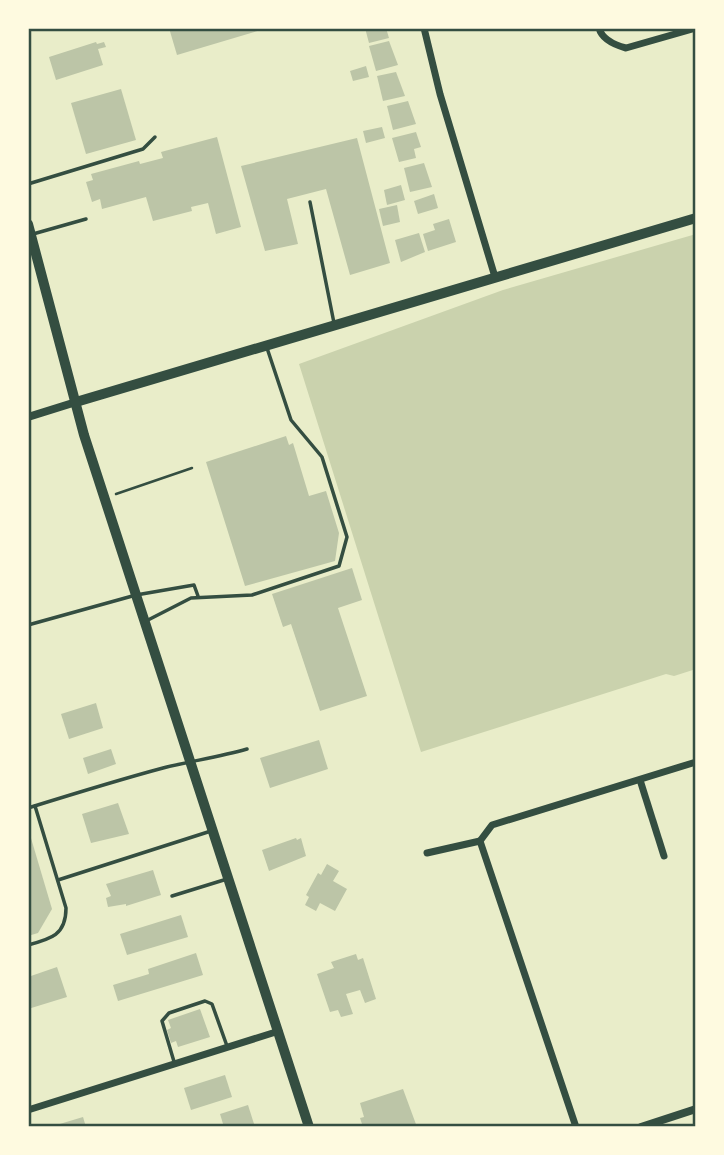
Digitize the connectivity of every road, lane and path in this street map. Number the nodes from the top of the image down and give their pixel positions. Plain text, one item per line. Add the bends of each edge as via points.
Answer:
1 (424, 28) edge
2 (599, 28) edge
3 (696, 28) edge
4 (155, 137) dead end
5 (28, 184) edge
6 (310, 202) dead end
7 (696, 218) edge
8 (86, 219) dead end
9 (29, 229) edge
10 (495, 277) junction
11 (335, 325) junction
12 (267, 346) junction
13 (76, 402) junction
14 (28, 417) edge
15 (192, 468) dead end
16 (104, 498) junction
17 (136, 595) junction
18 (198, 596) junction
19 (145, 622) junction
20 (28, 625) edge
21 (247, 748) dead end
22 (190, 762) junction
23 (696, 762) edge
24 (640, 780) junction
25 (35, 806) junction
26 (28, 807) edge
27 (213, 831) junction
28 (480, 841) junction
29 (428, 853) dead end
30 (664, 856) dead end
31 (228, 879) junction
32 (58, 880) junction
33 (172, 896) dead end
34 (28, 945) edge
35 (279, 1031) junction
36 (228, 1048) junction
37 (175, 1065) junction
38 (28, 1110) edge
39 (694, 1112) edge
40 (309, 1127) edge
41 (576, 1127) edge
42 (641, 1127) edge

1 - 10 street
2 - 3 street via 614,45 625,48
4 - 5 lane via 143,149
6 - 11 lane
7 - 10 main road
8 - 9 lane
9 - 13 main road
10 - 11 main road
11 - 12 main road
12 - 13 main road
12 - 18 lane via 292,420 322,457 347,537 346,548 339,566 252,595
13 - 14 street
13 - 16 main road
15 - 16 path
16 - 17 main road
17 - 18 lane via 194,585
17 - 19 main road
17 - 20 lane
18 - 19 lane
19 - 22 main road
21 - 22 lane
22 - 25 lane
22 - 27 main road
23 - 24 street
24 - 28 street via 492,825
24 - 30 street
25 - 26 lane
25 - 32 lane
27 - 31 main road
27 - 32 lane
28 - 29 street
28 - 41 street
31 - 33 lane
31 - 35 main road
32 - 34 lane via 66,919 56,935
35 - 36 street
35 - 40 main road
36 - 37 street
36 - 37 lane via 212,1004 205,1001 169,1013 162,1021
37 - 38 street
39 - 42 street

